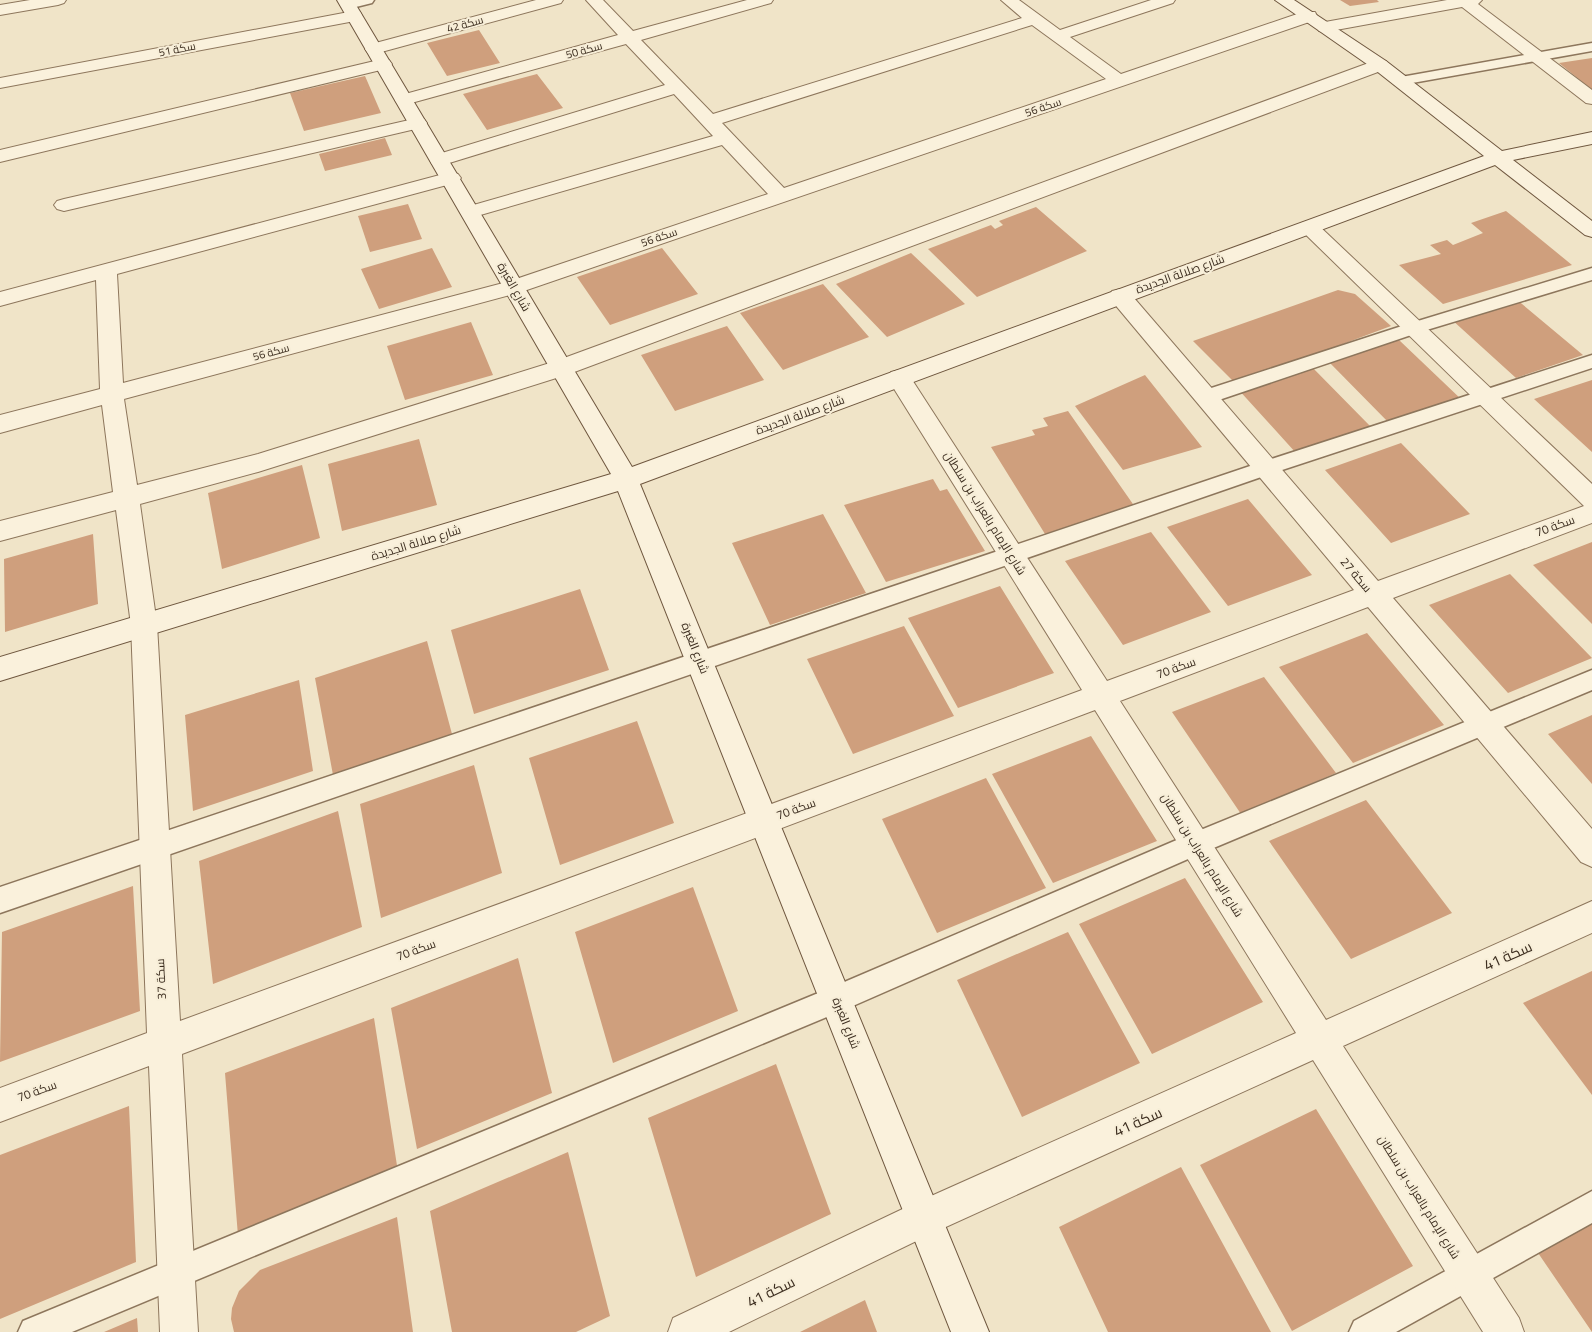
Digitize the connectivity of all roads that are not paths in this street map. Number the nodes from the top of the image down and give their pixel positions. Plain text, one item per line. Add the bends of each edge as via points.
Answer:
1 (58, 0) edge
2 (367, 0) edge
3 (555, 0) edge
4 (594, 0) edge
5 (765, 0) edge
6 (1009, 0) edge
7 (1167, 0) edge
8 (1283, 0) edge
9 (1468, 1) edge
10 (349, 7) edge
11 (0, 10) edge
12 (1308, 16) junction
13 (1035, 19) junction
14 (1325, 27) junction
15 (1057, 36) junction
16 (630, 37) junction
17 (1592, 47) edge
18 (378, 57) junction
19 (1537, 57) junction
20 (1380, 65) junction
21 (1119, 81) junction
22 (1401, 81) junction
23 (0, 83) edge
24 (677, 87) junction
25 (404, 100) junction
26 (1592, 100) edge
27 (710, 120) junction
28 (418, 124) junction
29 (726, 138) junction
30 (1592, 138) edge
31 (0, 156) edge
32 (1496, 158) junction
33 (439, 160) junction
34 (451, 178) junction
35 (781, 196) junction
36 (64, 205) dead end
37 (470, 212) junction
38 (1309, 227) junction
39 (1592, 231) edge
40 (106, 270) junction
41 (1592, 274) edge
42 (514, 287) junction
43 (1120, 296) junction
44 (0, 298) edge
45 (1414, 328) junction
46 (1592, 360) edge
47 (561, 368) junction
48 (899, 378) junction
49 (112, 394) junction
50 (1206, 397) junction
51 (1485, 397) junction
52 (0, 424) edge
53 (1266, 468) junction
54 (626, 479) junction
55 (126, 497) junction
56 (1592, 499) edge
57 (1592, 513) edge
58 (0, 531) edge
59 (1012, 556) junction
60 (1373, 594) junction
61 (144, 626) junction
62 (700, 661) junction
63 (0, 669) edge
64 (1592, 680) edge
65 (1100, 696) junction
66 (1483, 724) junction
67 (764, 821) junction
68 (1195, 844) junction
69 (154, 847) junction
70 (1592, 852) edge
71 (0, 900) edge
72 (1592, 918) edge
73 (836, 999) junction
74 (1319, 1041) junction
75 (164, 1044) junction
76 (0, 1105) edge
77 (1592, 1206) edge
78 (924, 1218) junction
79 (176, 1272) junction
80 (1468, 1275) junction
81 (34, 1332) edge
82 (179, 1332) edge
83 (687, 1332) edge
84 (970, 1332) edge
85 (1365, 1332) edge
86 (1505, 1332) edge

1 - 11 street
2 - 10 lane
3 - 18 street, سكة 42
4 - 16 street
5 - 16 street, سكة 50
6 - 13 street
7 - 15 street
8 - 12 street
9 - 14 street
9 - 19 street
10 - 18 street, شارع الغبرة
10 - 23 street, سكة 51
12 - 14 street
12 - 21 street, سكة 56
13 - 15 street
13 - 27 street
14 - 20 street
15 - 21 street
16 - 24 street
16 - 25 street, سكة 50
17 - 19 lane
18 - 25 street, شارع الغبرة
18 - 31 street, سكة 42
19 - 22 lane
19 - 26 street
20 - 22 street
20 - 47 street
21 - 35 street, سكة 56
22 - 32 street
24 - 27 street
24 - 33 street
25 - 28 street, شارع الغبرة
27 - 29 street
28 - 33 street, شارع الغبرة
28 - 36 street
29 - 35 street
29 - 37 street
30 - 32 street, شارع صلالة الجديدة
32 - 38 street, شارع صلالة الجديدة
32 - 39 street
33 - 34 street, شارع الغبرة
34 - 37 street, شارع الغبرة
34 - 40 street
35 - 42 street, سكة 56
37 - 42 street, شارع الغبرة
38 - 43 street, شارع صلالة الجديدة
38 - 45 street
40 - 44 street
40 - 49 street, سكة 37
41 - 45 lane
42 - 47 street, شارع الغبرة
42 - 49 street, سكة 56
43 - 48 street, شارع صلالة الجديدة
43 - 50 street, سكة 27
45 - 50 lane
45 - 51 street
46 - 51 lane
47 - 54 street, شارع الغبرة
47 - 55 street via 258,463
48 - 54 street, شارع صلالة الجديدة
48 - 59 street, شارع الإمام بالعراب بن سلطان
49 - 52 street, سكة 56
49 - 55 street, سكة 37
50 - 53 street, سكة 27
51 - 53 lane
51 - 56 street
53 - 59 lane
53 - 60 street, سكة 27
54 - 61 street, شارع صلالة الجديدة
54 - 62 street, شارع الغبرة
55 - 58 street
55 - 61 street, سكة 37
57 - 60 street, سكة 70
59 - 62 lane
59 - 65 street, شارع الإمام بالعراب بن سلطان
60 - 65 street, سكة 70
60 - 66 street, سكة 27
61 - 63 street, شارع صلالة الجديدة
61 - 69 street, سكة 37
62 - 67 street, شارع الغبرة
62 - 69 lane
64 - 66 lane
65 - 67 street, سكة 70
65 - 68 street, شارع الإمام بالعراب بن سلطان
66 - 68 lane
66 - 70 street, سكة 27
67 - 73 street, شارع الغبرة
67 - 75 street, سكة 70
68 - 73 lane
68 - 74 street, شارع الإمام بالعراب بن سلطان
69 - 71 lane
69 - 75 street, سكة 37
72 - 74 street, سكة 41
73 - 78 street, شارع الغبرة
73 - 79 lane
74 - 78 street, سكة 41
74 - 80 street, شارع الإمام بالعراب بن سلطان
75 - 76 street, سكة 70
75 - 79 street, سكة 37
77 - 80 lane
78 - 83 street, سكة 41
78 - 84 street, شارع الغبرة
79 - 81 lane
79 - 82 street, سكة 37
80 - 85 lane
80 - 86 street, شارع الإمام بالعراب بن سلطان

